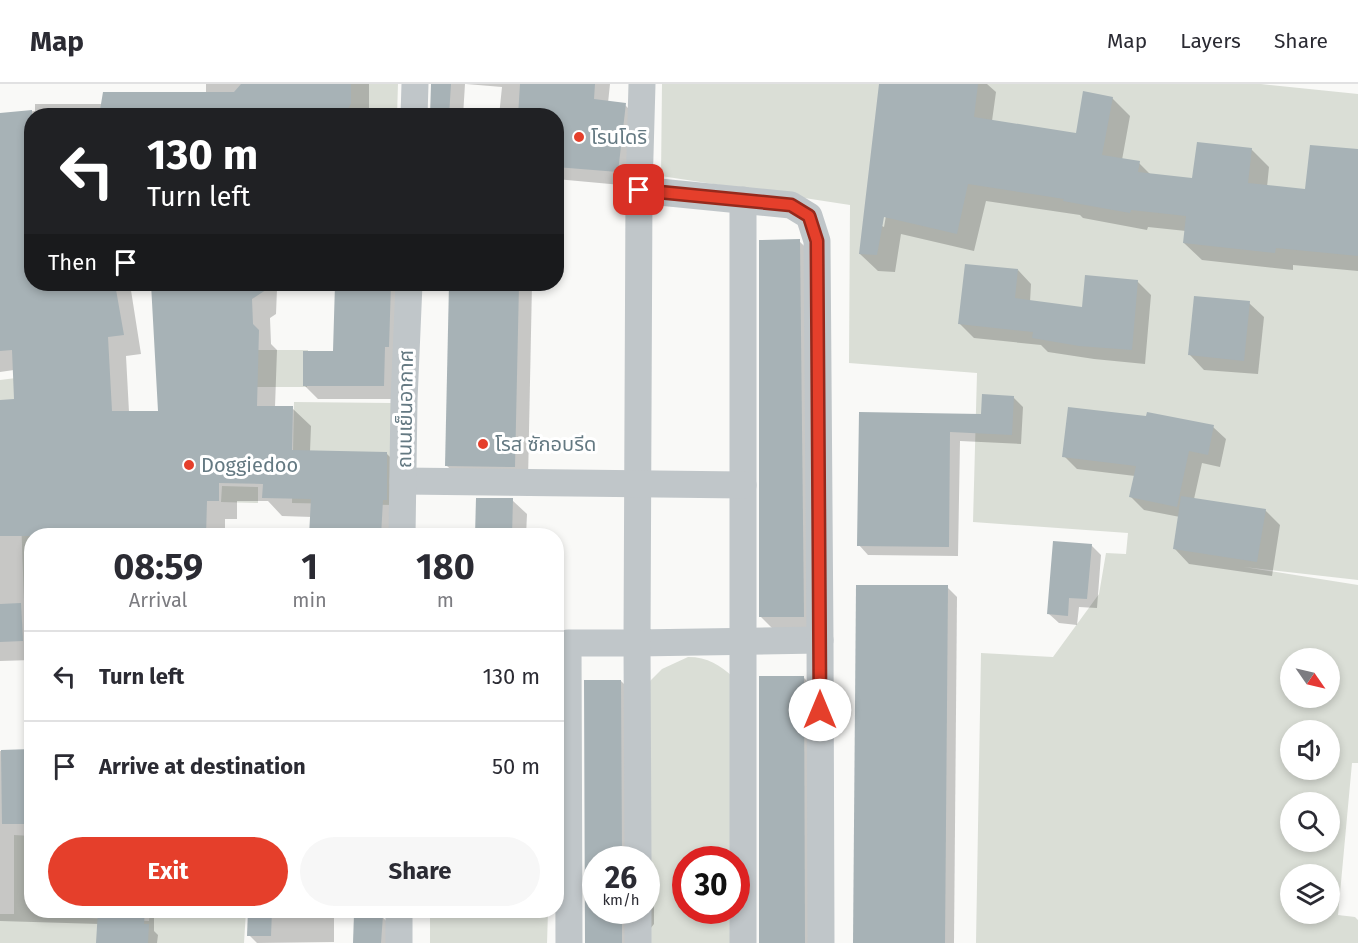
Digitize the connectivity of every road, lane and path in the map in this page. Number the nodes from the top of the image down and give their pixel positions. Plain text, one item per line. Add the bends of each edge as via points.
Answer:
1 (415, 84) edge
2 (642, 84) edge
3 (414, 108) edge
4 (639, 190) junction
5 (743, 200) junction
6 (409, 291) edge
7 (403, 481) junction
8 (638, 484) junction
9 (743, 485) junction
10 (402, 528) edge
11 (820, 640) junction
12 (742, 642) junction
13 (636, 643) junction
14 (638, 846) edge
15 (399, 918) edge
16 (638, 924) edge
17 (399, 943) edge
18 (569, 943) edge
19 (638, 943) edge
20 (743, 943) edge
21 (821, 943) edge

1 - 3 street
2 - 4 street
4 - 5 street
4 - 8 street
5 - 9 street
5 - 11 street via 791,205 809,216 817,241
6 - 7 street, ถนนเย็นอากาศ
7 - 8 street
7 - 10 street, ถนนเย็นอากาศ
8 - 9 street
8 - 13 street
9 - 12 street
11 - 12 street
11 - 21 street
12 - 13 street
12 - 20 street
13 - 14 street
13 - 18 street via 568,643
15 - 17 street
16 - 19 street

